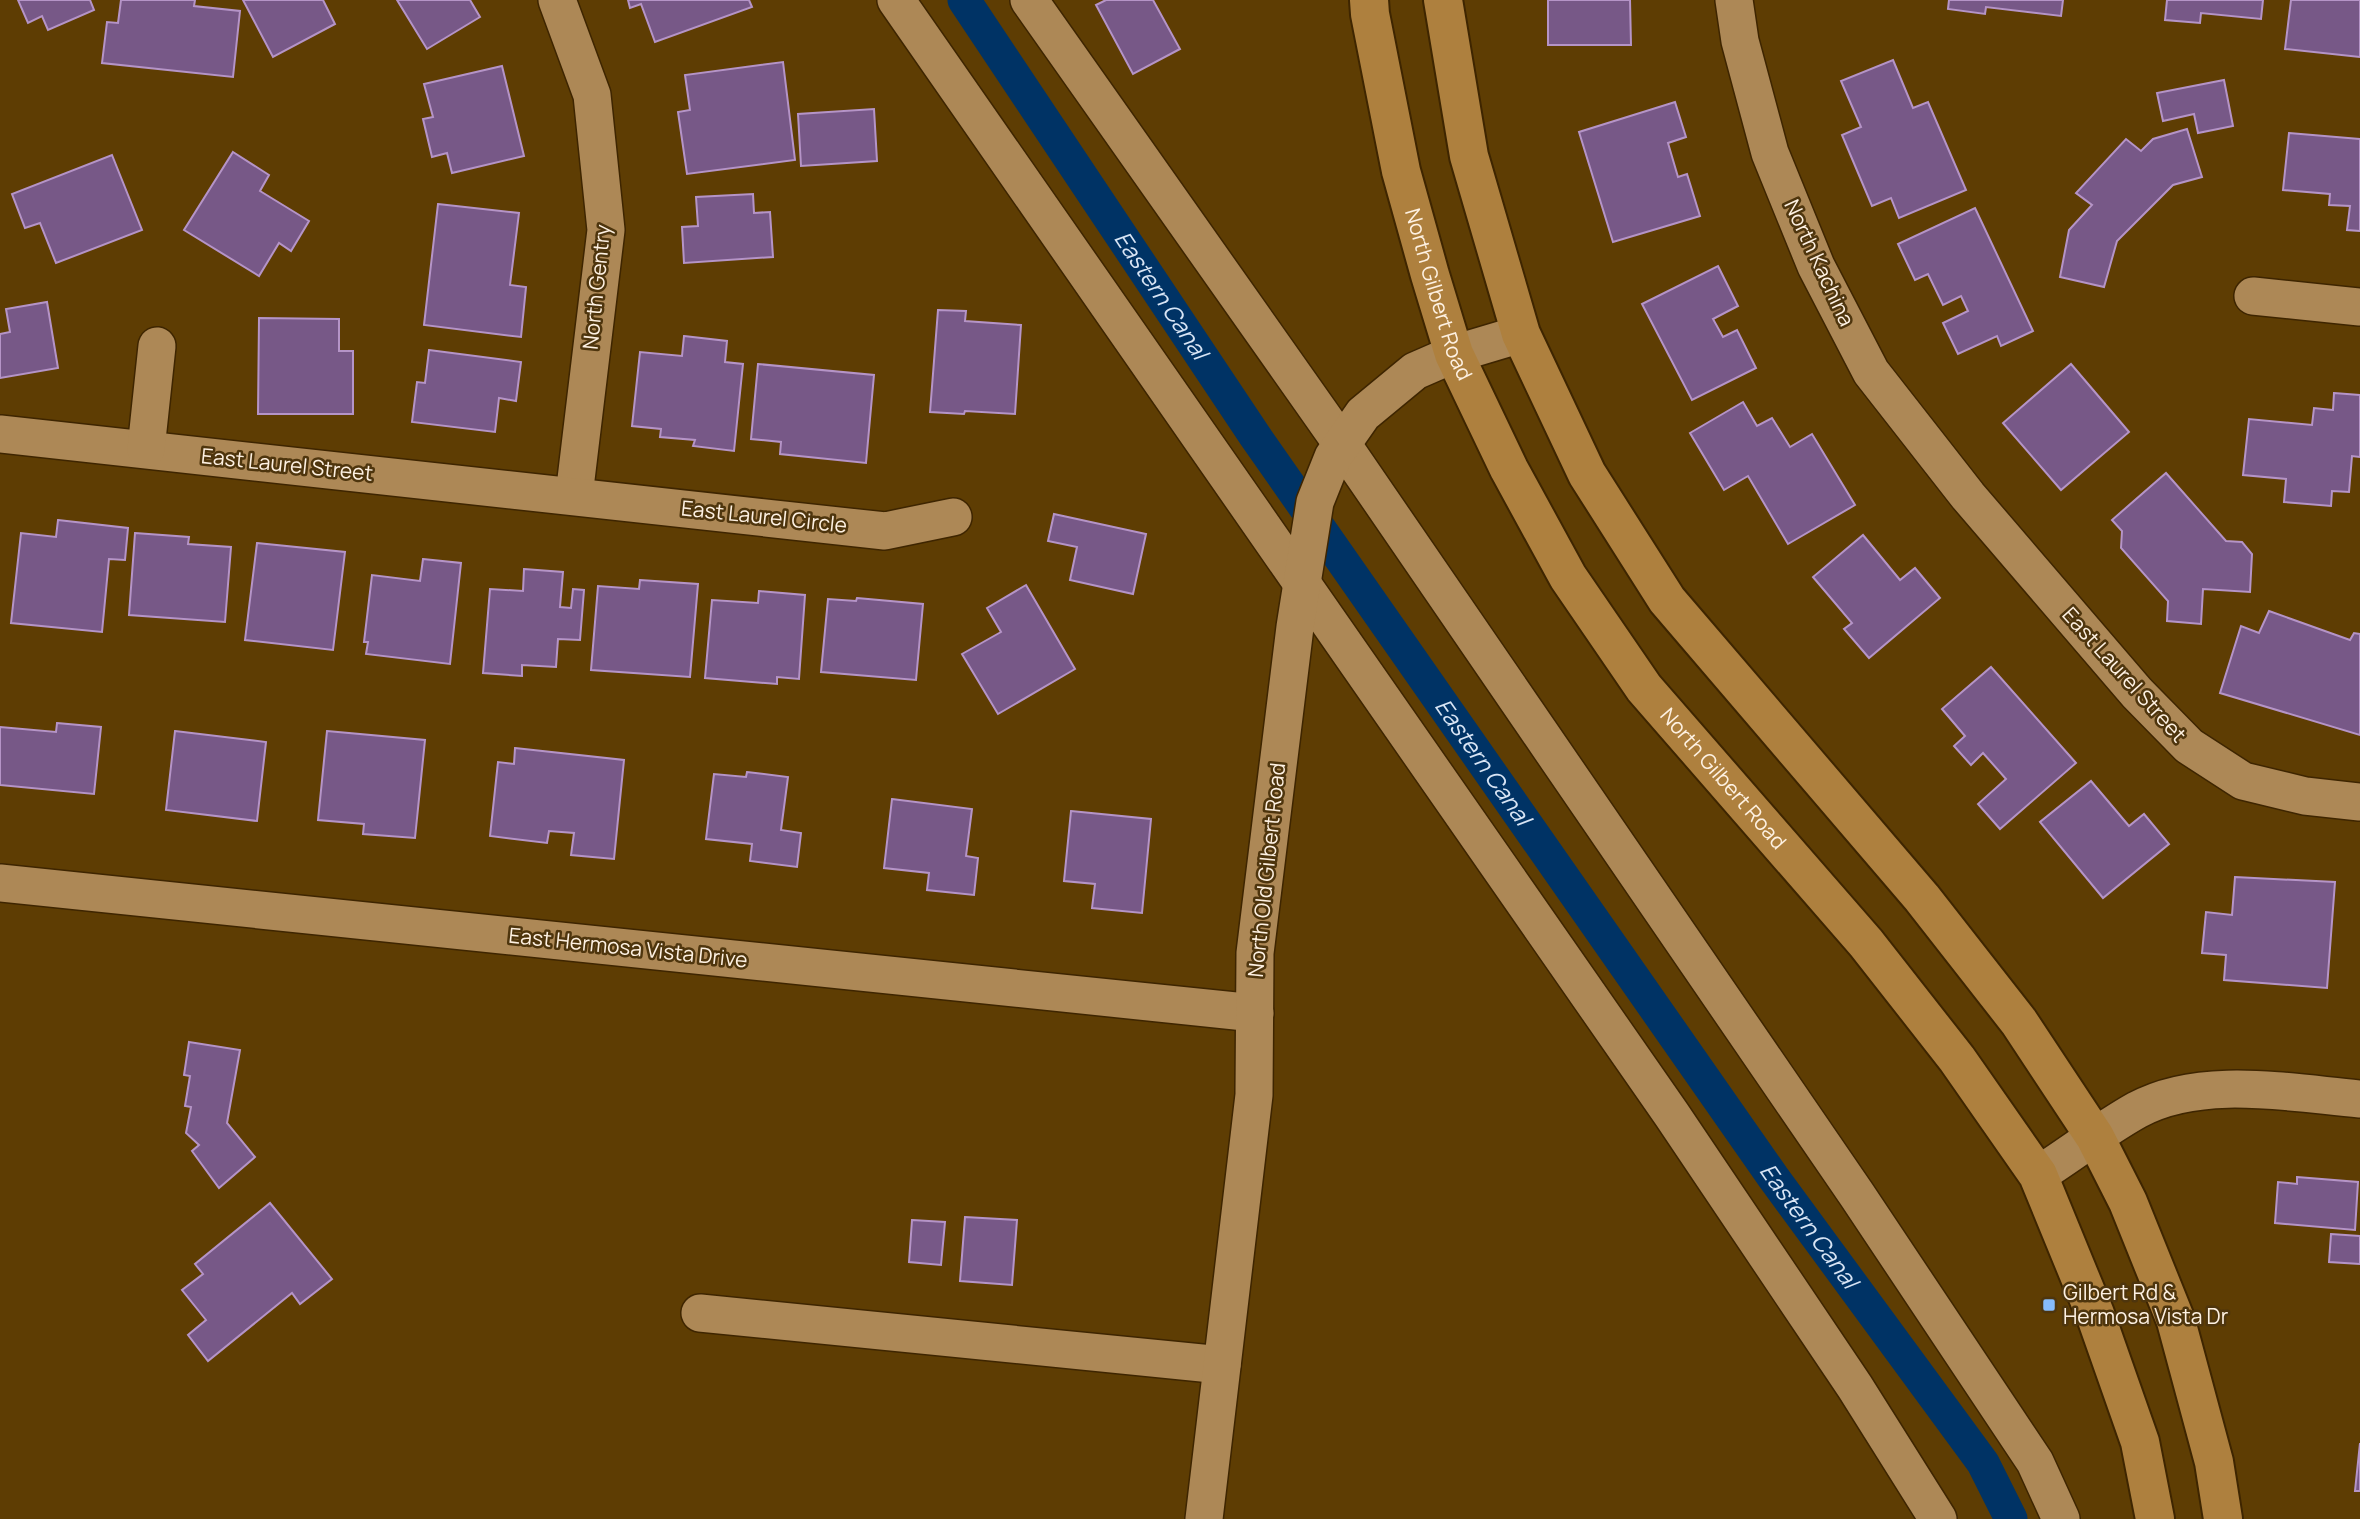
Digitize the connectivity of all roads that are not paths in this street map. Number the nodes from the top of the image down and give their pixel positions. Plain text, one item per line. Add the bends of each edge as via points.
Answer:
1 (557, 0) edge
2 (896, 0) edge
3 (1029, 0) edge
4 (1369, 0) edge
5 (1443, 0) edge
6 (1734, 0) edge
7 (2253, 296) dead end
8 (2360, 307) edge
9 (1521, 334) junction
10 (157, 346) dead end
11 (1454, 354) junction
12 (0, 434) edge
13 (146, 449) junction
14 (1337, 450) junction
15 (574, 496) junction
16 (1968, 496) joint
17 (953, 517) dead end
18 (1303, 574) junction
19 (2360, 802) edge
20 (0, 883) edge
21 (1255, 1013) junction
22 (2360, 1099) edge
23 (2095, 1137) junction
24 (2038, 1175) junction
25 (700, 1313) dead end
26 (1222, 1365) junction
27 (1204, 1519) edge
28 (1938, 1519) edge
29 (2061, 1519) edge
30 (2155, 1519) edge
31 (2223, 1519) edge

1 - 15 street, North Gentry via 592,95 606,230
2 - 18 street
3 - 14 street
4 - 11 main road, North Gilbert Road via 1401,171
5 - 9 main road via 1469,156
6 - 16 street, North Kachina via 1740,41 1770,153 1816,266 1871,372
7 - 8 street
9 - 11 street, North Old Gilbert Road
9 - 23 main road via 1587,474 1667,600 1922,898 2019,1022
10 - 13 street
11 - 14 street, North Old Gilbert Road via 1415,371 1363,414
11 - 24 main road, North Gilbert Road via 1568,578 1644,688 1866,943 1957,1059
12 - 13 street, East Laurel Street
13 - 15 street, East Laurel Street
14 - 18 street, North Old Gilbert Road via 1315,502
14 - 29 street via 1857,1195 2035,1462
15 - 17 street, East Laurel Circle via 885,531
16 - 19 street, East Laurel Street via 2189,747 2243,781 2305,796
18 - 21 street, North Old Gilbert Road via 1255,953
18 - 28 street via 1856,1387
20 - 21 street, East Hermosa Vista Drive
21 - 26 street, North Old Gilbert Road via 1254,1096
22 - 23 street via 2241,1088 2181,1094 2139,1109
23 - 24 street
23 - 31 main road via 2128,1202 2176,1321 2214,1462
24 - 30 main road, North Gilbert Road via 2095,1314 2140,1442
25 - 26 street
26 - 27 street, North Old Gilbert Road

